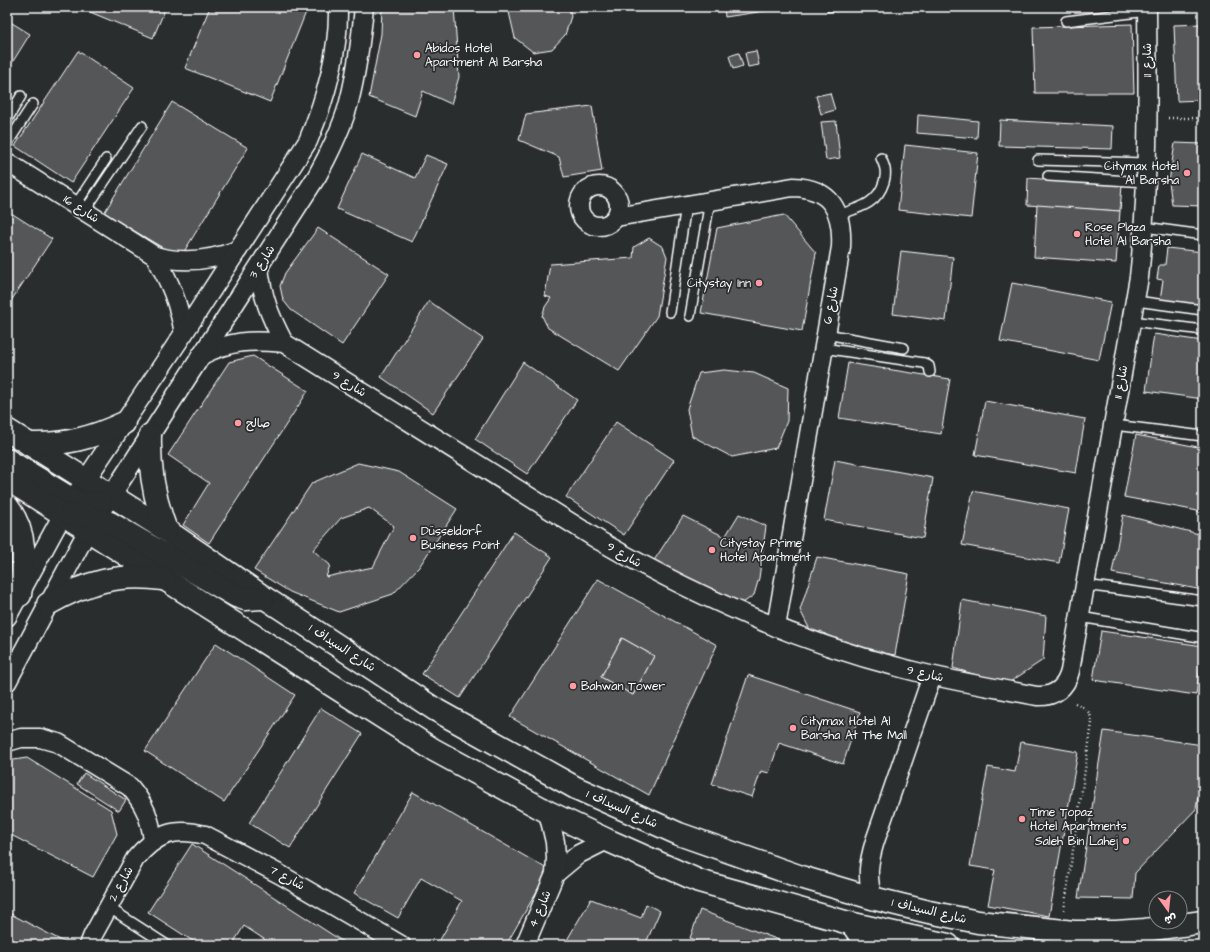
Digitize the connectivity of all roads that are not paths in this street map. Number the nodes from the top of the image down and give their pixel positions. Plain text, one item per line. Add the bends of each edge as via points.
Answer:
1 (338, 7) edge
2 (364, 7) edge
3 (1147, 9) edge
4 (1066, 21) dead end
5 (22, 96) dead end
6 (33, 104) dead end
7 (7, 120) edge
8 (142, 126) dead end
9 (7, 144) edge
10 (881, 158) dead end
11 (106, 159) dead end
12 (1038, 160) dead end
13 (7, 162) edge
14 (1147, 163) junction
15 (1048, 176) dead end
16 (1146, 182) junction
17 (710, 201) junction
18 (686, 205) junction
19 (79, 209) junction
20 (838, 215) junction
21 (616, 217) dead end
22 (1144, 227) junction
23 (1203, 235) edge
24 (238, 250) junction
25 (155, 256) junction
26 (259, 267) junction
27 (1136, 301) junction
28 (1203, 310) edge
29 (670, 312) dead end
30 (690, 316) dead end
31 (1132, 321) junction
32 (1203, 330) edge
33 (184, 333) junction
34 (824, 341) junction
35 (284, 343) junction
36 (904, 348) dead end
37 (200, 356) junction
38 (930, 372) dead end
39 (124, 422) junction
40 (1114, 425) junction
41 (7, 430) edge
42 (150, 435) junction
43 (1203, 436) edge
44 (29, 444) junction
45 (7, 460) edge
46 (7, 479) edge
47 (86, 480) junction
48 (111, 496) junction
49 (7, 506) edge
50 (68, 507) junction
51 (92, 524) junction
52 (166, 530) junction
53 (166, 579) junction
54 (1085, 585) junction
55 (20, 595) junction
56 (265, 598) junction
57 (1203, 602) edge
58 (48, 604) junction
59 (7, 617) edge
60 (1080, 617) junction
61 (776, 627) junction
62 (1200, 637) dead end
63 (932, 676) junction
64 (7, 682) edge
65 (1000, 689) joint
66 (7, 742) edge
67 (548, 812) junction
68 (160, 837) junction
69 (607, 840) junction
70 (555, 874) junction
71 (872, 898) junction
72 (108, 907) junction
73 (1203, 922) edge
74 (849, 923) junction
75 (1070, 930) edge
76 (1115, 938) edge
77 (89, 945) edge
78 (167, 945) edge
79 (401, 945) edge
80 (525, 945) edge
81 (864, 945) edge
82 (948, 945) edge

1 - 24 street via 336,45 331,70 308,140
2 - 26 street, شارع 3 via 350,101 337,136 317,176
3 - 4 lane
3 - 14 street, شارع 11
5 - 7 lane
6 - 9 lane
8 - 19 lane
10 - 20 lane via 886,175 878,196 869,203
11 - 19 lane
12 - 14 lane
13 - 19 street, شارع 16
14 - 16 street, شارع 11
15 - 16 lane
16 - 22 street, شارع 11
17 - 18 street, شارع 6
17 - 20 street, شارع 6 via 804,187 825,197
17 - 30 lane
18 - 21 street, شارع 6
18 - 29 lane
19 - 25 street, شارع 16
20 - 34 street, شارع 6 via 841,247
22 - 23 lane
22 - 27 street, شارع 11
24 - 25 street, شارع 16 via 197,261 176,261
24 - 33 street
25 - 33 street via 174,293
26 - 35 street via 263,296
26 - 37 street, شارع 3
27 - 28 lane
27 - 31 street, شارع 11
31 - 32 lane
31 - 40 street, شارع 11
33 - 39 street
34 - 36 lane
34 - 38 lane via 924,363
34 - 61 street, شارع 6
35 - 37 street via 258,341 228,344
35 - 61 street, شارع 9 via 642,566 730,609
37 - 42 street, شارع 3
39 - 44 street via 94,436 78,440
39 - 47 street
40 - 43 lane
40 - 54 street, شارع 11
41 - 44 street, شارع السيداف 1
42 - 48 street, شارع 3
42 - 52 street via 150,470 156,501
44 - 47 street, شارع السيداف 1
45 - 50 street
46 - 50 street
47 - 48 street, شارع السيداف 1
47 - 50 street
48 - 50 street via 96,503
48 - 51 street
48 - 52 street, شارع السيداف 1
49 - 55 street via 20,528 23,544
50 - 51 street
50 - 55 street
51 - 53 street
51 - 56 street via 110,523 236,596 255,600
51 - 58 street
52 - 56 street, شارع السيداف 1
53 - 58 street via 133,576 107,579 80,587
53 - 67 street via 434,750
54 - 57 lane
54 - 60 street, شارع 11
55 - 59 street
56 - 71 street, شارع السيداف 1 via 436,710 576,788 679,834 804,878
58 - 64 street
60 - 62 lane
60 - 65 street, شارع 11 via 1068,680 1063,688 1044,696
61 - 63 street, شارع 9 via 856,655
63 - 65 street, شارع 9
63 - 71 street via 869,862
66 - 68 street via 21,738 40,738 58,743 130,787 146,809 150,822
67 - 69 street
67 - 70 street, شارع 4 via 555,842
68 - 72 street, شارع 2 via 135,859
68 - 79 street, شارع 7 via 179,831 205,835 281,875
69 - 70 street, شارع 4 via 579,854
69 - 74 street via 699,881
70 - 80 street, شارع 4
71 - 75 street, شارع السيداف 1 via 978,922
72 - 77 street, شارع 2
72 - 78 lane
73 - 76 street, شارع السيداف 1 via 1145,930
74 - 81 street
74 - 82 street
75 - 76 street, شارع السيداف 1

